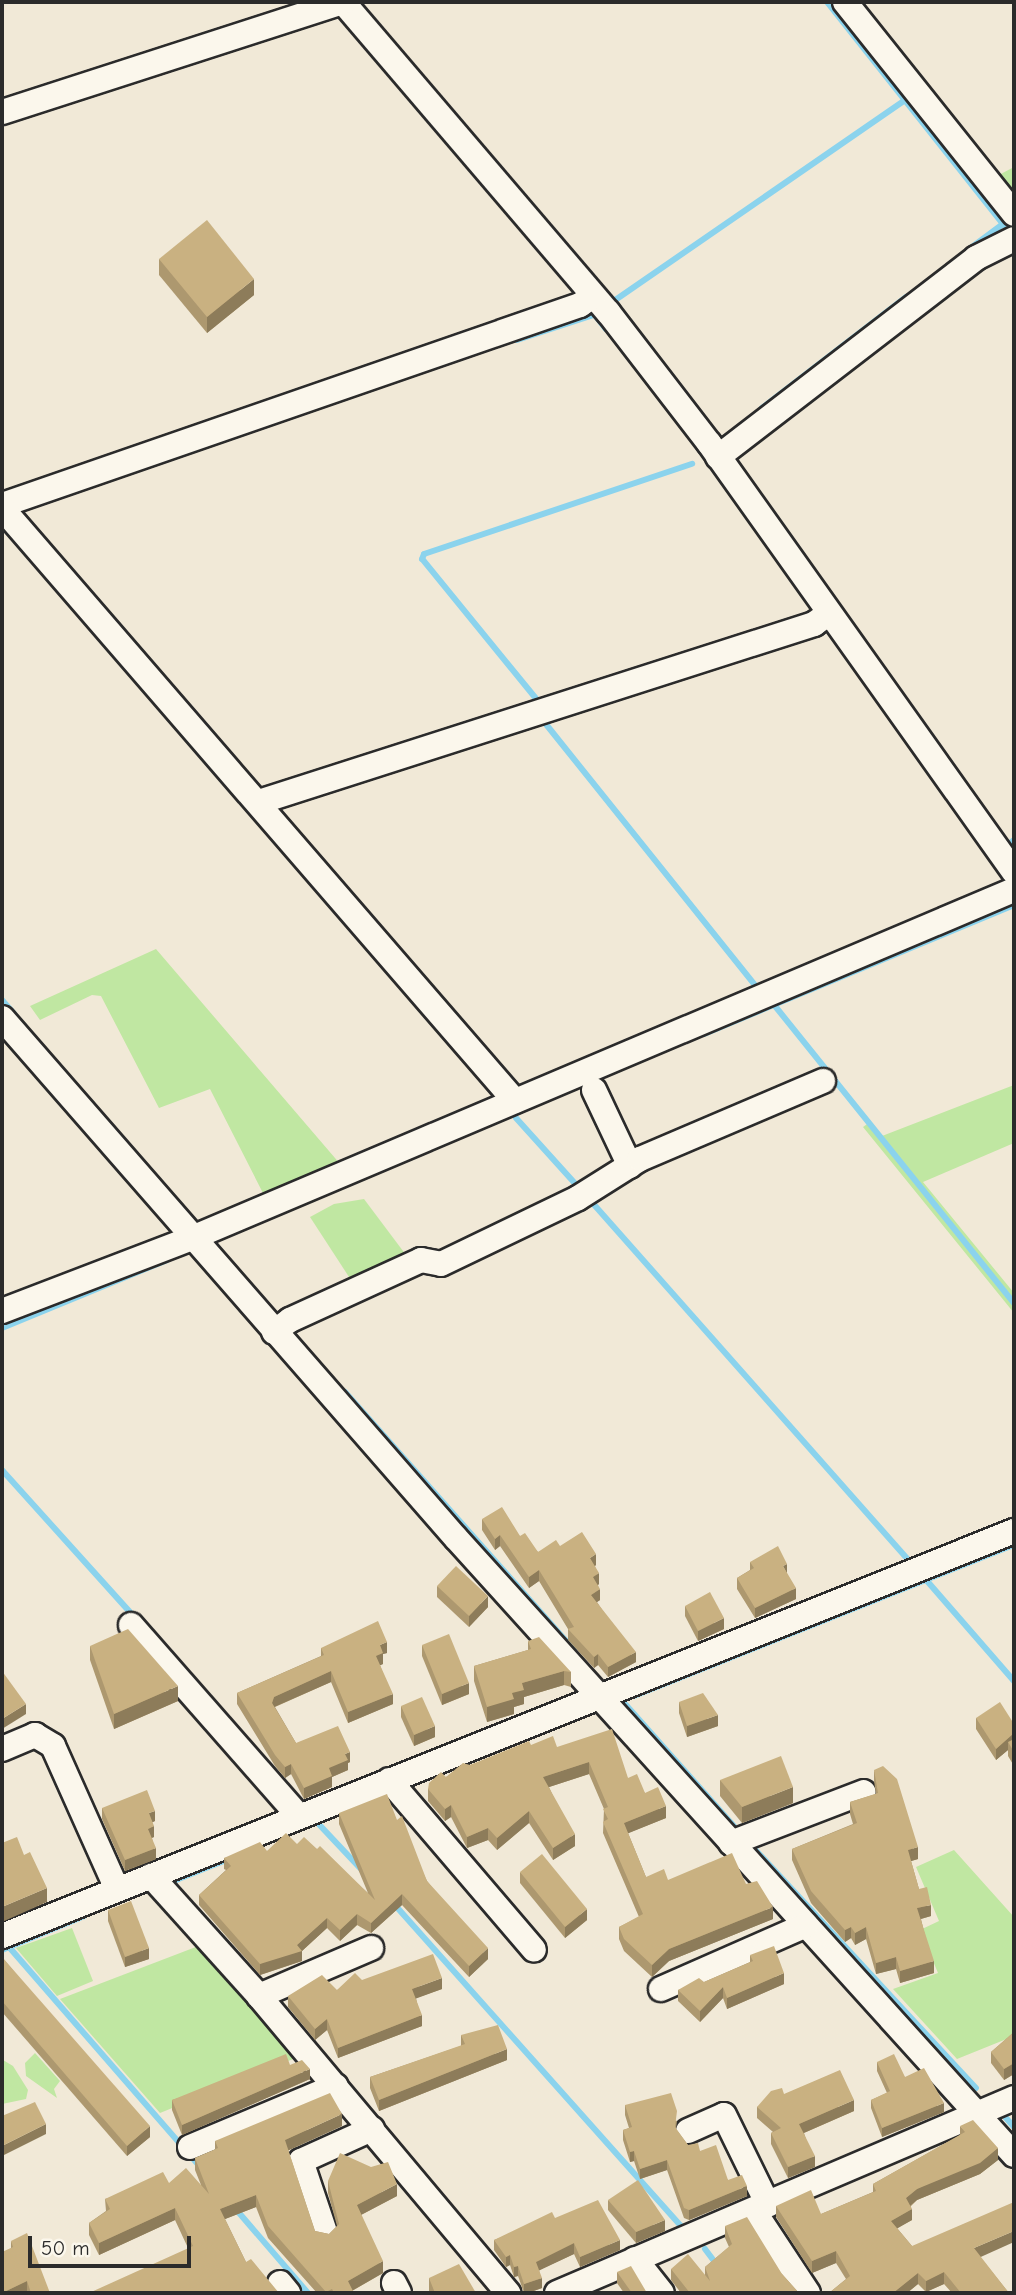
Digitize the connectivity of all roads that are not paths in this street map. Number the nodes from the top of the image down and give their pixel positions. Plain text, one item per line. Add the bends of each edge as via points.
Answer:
1 (845, 2) edge
2 (347, 6) edge
3 (2, 112) edge
4 (1014, 214) edge
5 (1011, 242) edge
6 (594, 303) junction
7 (714, 450) junction
8 (4, 511) edge
9 (822, 619) junction
10 (259, 802) junction
11 (1008, 856) edge
12 (1014, 891) edge
13 (2, 1018) edge
14 (823, 1081) dead end
15 (594, 1090) dead end
16 (515, 1101) junction
17 (630, 1166) junction
18 (192, 1238) junction
19 (2, 1311) edge
20 (282, 1326) junction
21 (1014, 1531) edge
22 (131, 1625) dead end
23 (599, 1696) junction
24 (2, 1749) edge
25 (393, 1787) junction
26 (864, 1792) dead end
27 (305, 1814) junction
28 (740, 1839) junction
29 (157, 1882) junction
30 (117, 1889) junction
31 (806, 1925) junction
32 (2, 1936) edge
33 (371, 1948) dead end
34 (534, 1950) dead end
35 (661, 1989) dead end
36 (259, 1996) junction
37 (336, 2086) junction
38 (1014, 2098) edge
39 (977, 2113) junction
40 (372, 2129) junction
41 (688, 2131) dead end
42 (190, 2147) dead end
43 (1014, 2155) edge
44 (761, 2208) junction
45 (325, 2232) edge
46 (635, 2259) junction
47 (508, 2293) edge
48 (557, 2293) edge
49 (662, 2293) edge
50 (808, 2293) edge

1 - 4 street
2 - 3 street
2 - 6 street
5 - 7 street via 976,258
6 - 7 street
6 - 8 street
7 - 9 street
8 - 10 street
9 - 10 street
9 - 11 street
10 - 16 street
12 - 16 street
13 - 18 street
14 - 17 street
15 - 17 street
16 - 18 street
17 - 20 street via 584,1195 441,1264 421,1260
18 - 19 street
18 - 20 street
20 - 23 street
21 - 23 street
22 - 27 street
23 - 25 street
23 - 28 street
24 - 30 street via 35,1735 53,1746
25 - 27 street
25 - 34 street
26 - 28 street
27 - 29 street
28 - 31 street
29 - 30 street
29 - 36 street
30 - 32 street
31 - 35 street
31 - 39 street
33 - 36 street
36 - 37 street
37 - 40 street
37 - 42 street
38 - 39 street
39 - 43 street
39 - 44 street
40 - 45 street via 301,2161
40 - 47 street
41 - 44 street via 724,2115
44 - 46 street
44 - 50 street
46 - 48 street
46 - 49 street

